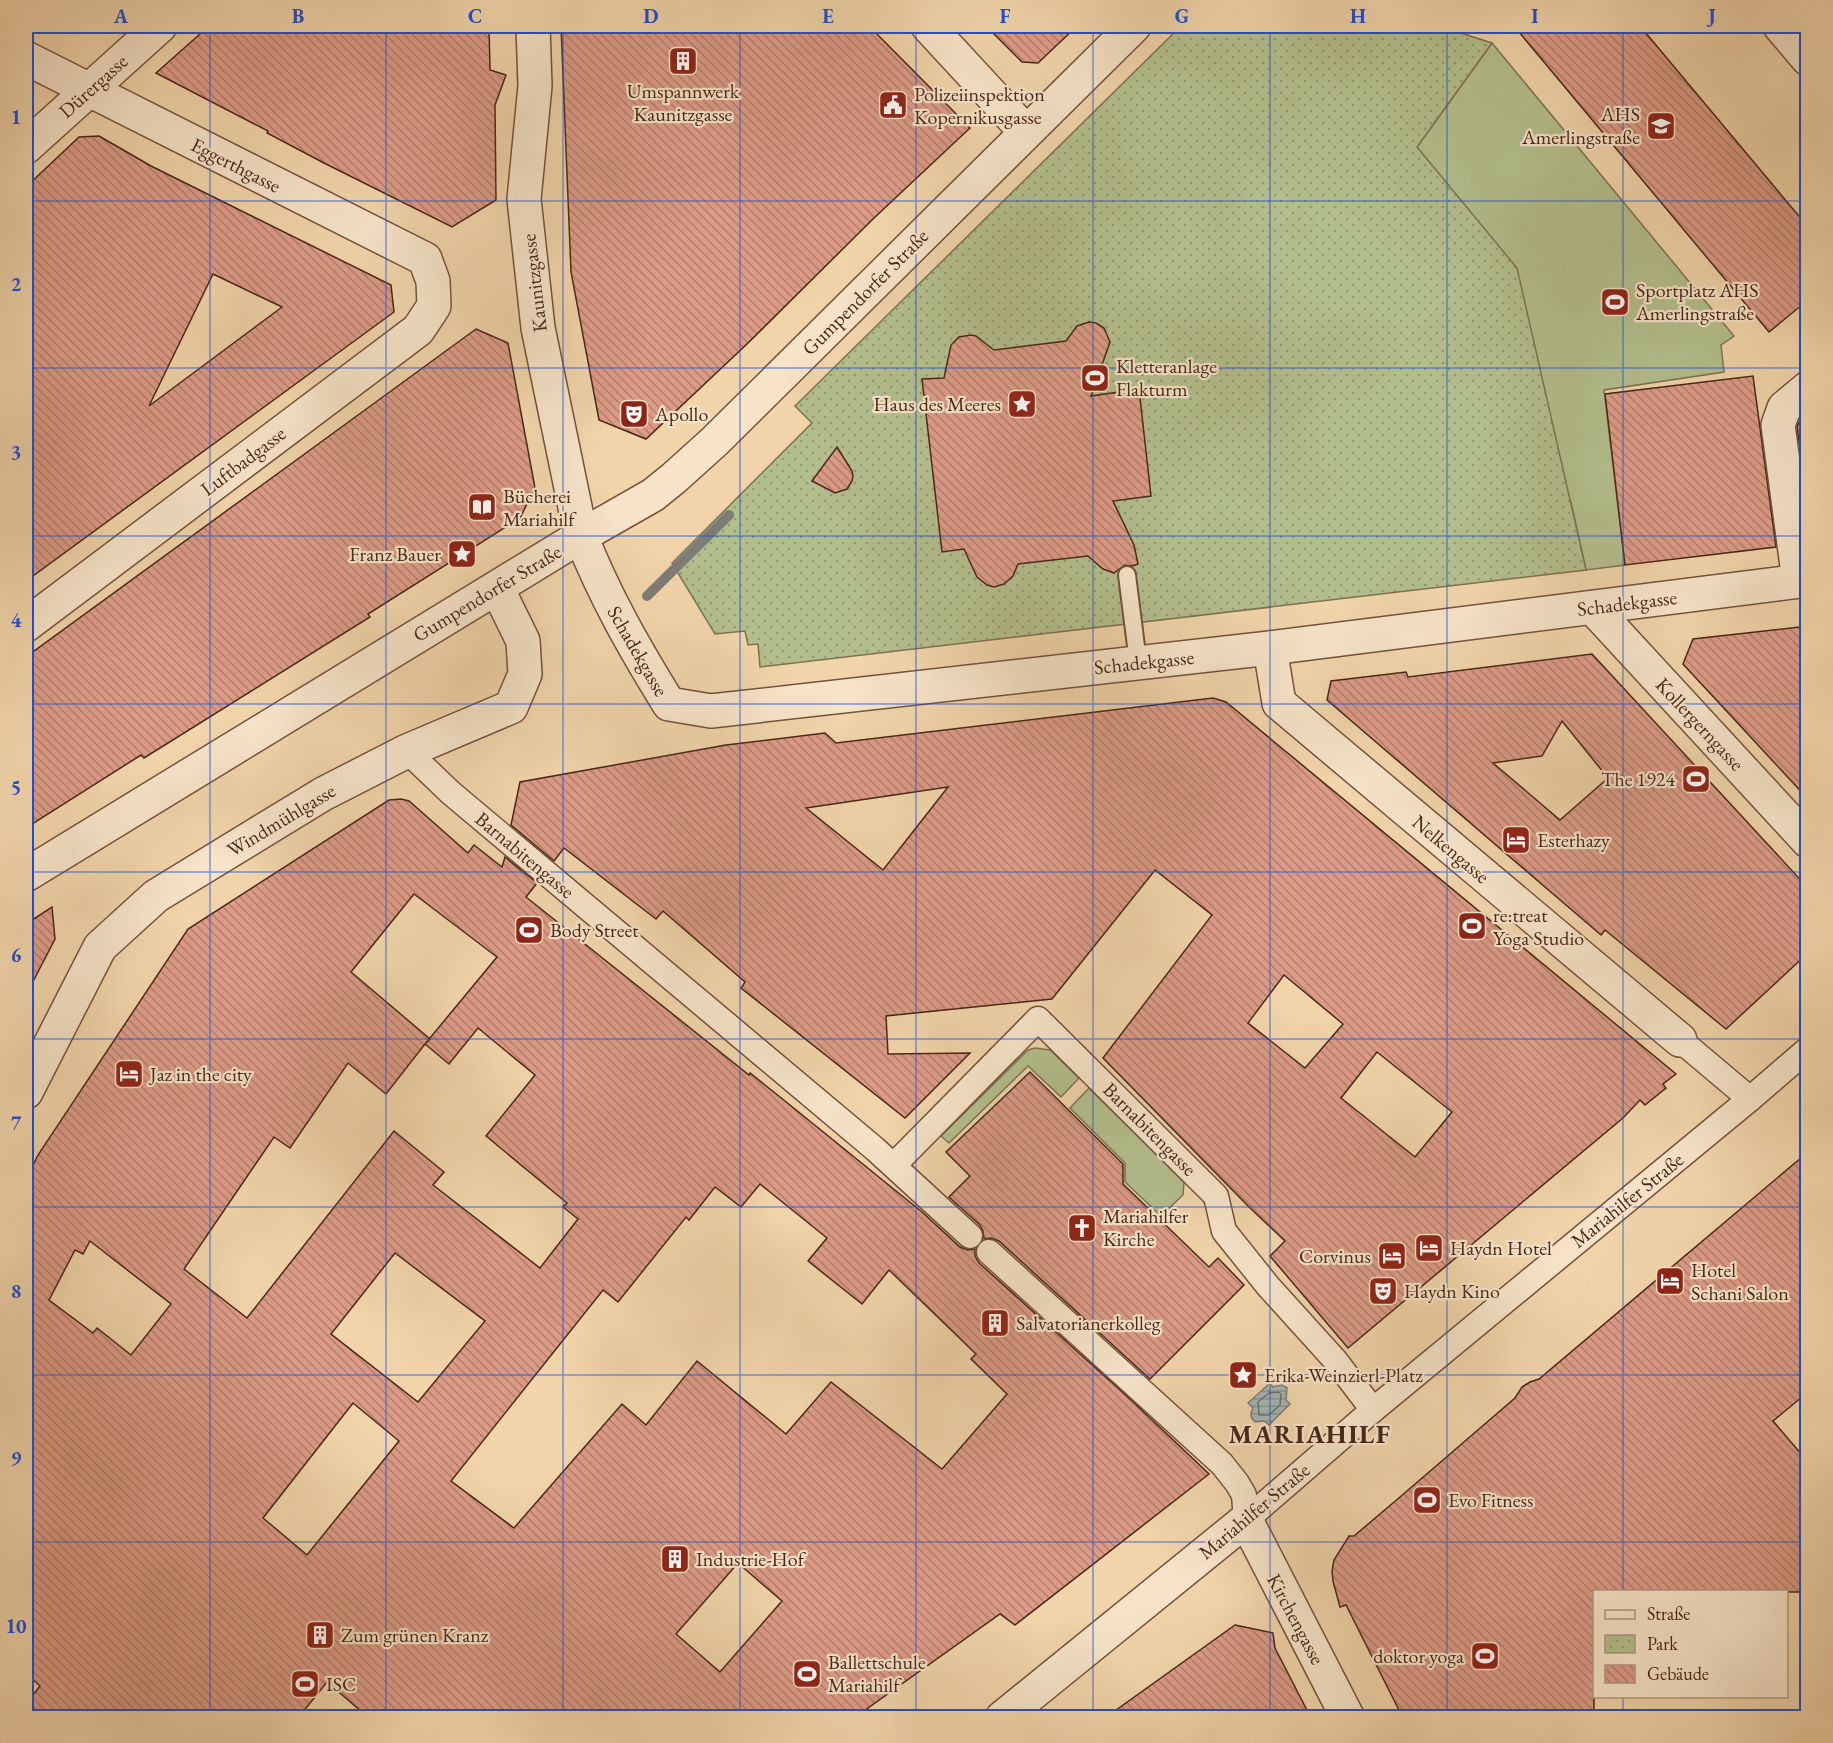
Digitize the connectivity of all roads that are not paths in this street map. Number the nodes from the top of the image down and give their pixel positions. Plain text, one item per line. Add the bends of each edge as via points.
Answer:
1 (160, 26) edge
2 (533, 26) edge
3 (928, 26) edge
4 (1134, 26) edge
5 (26, 58) edge
6 (87, 90) junction
7 (1025, 131) junction
8 (26, 147) edge
9 (433, 281) joint
10 (1808, 388) edge
11 (581, 536) junction
12 (1127, 575) dead end
13 (1803, 581) edge
14 (497, 588) junction
15 (1593, 608) junction
16 (26, 625) edge
17 (1270, 648) junction
18 (1138, 662) junction
19 (406, 751) junction
20 (1808, 841) edge
21 (26, 875) edge
22 (1680, 1040) joint
23 (1807, 1051) edge
24 (26, 1092) edge
25 (1750, 1099) junction
26 (894, 1165) junction
27 (970, 1236) dead end
28 (989, 1252) dead end
29 (1373, 1410) junction
30 (1246, 1520) junction
31 (1002, 1718) edge
32 (1348, 1718) edge

1 - 6 street, Dürergasse
2 - 11 street, Kaunitzgasse via 535,86 524,198 538,328
3 - 7 street
4 - 7 street, Gumpendorfer Straße
5 - 6 street, Eggerthgasse
6 - 8 street, Dürergasse
6 - 9 street, Eggerthgasse via 425,260
7 - 11 street, Gumpendorfer Straße via 715,441 653,495
9 - 16 street, Luftbadgasse via 434,306 418,330
10 - 13 street via 1784,408 1778,425
11 - 14 street, Gumpendorfer Straße
11 - 18 street, Schadekgasse via 600,584 669,704 711,711
12 - 18 lane
13 - 15 street, Schadekgasse
14 - 19 street, Windmühlgasse via 523,641 525,674 511,707
14 - 21 street, Gumpendorfer Straße
15 - 17 street, Schadekgasse
15 - 20 street, Kollergerngasse
17 - 18 street, Schadekgasse
17 - 22 street, Nelkengasse via 1279,703
19 - 24 street, Windmühlgasse via 322,794 156,896 100,947
19 - 26 street, Barnabitengasse
22 - 25 street, Nelkengasse
23 - 25 street, Mariahilfer Straße
25 - 29 street, Mariahilfer Straße
26 - 27 street, Barnabitengasse
26 - 29 street, Barnabitengasse via 1038,1019 1216,1196 1224,1231
28 - 30 street via 1222,1464 1244,1495
29 - 30 street, Mariahilfer Straße
30 - 31 street, Mariahilfer Straße
30 - 32 street, Kirchengasse

